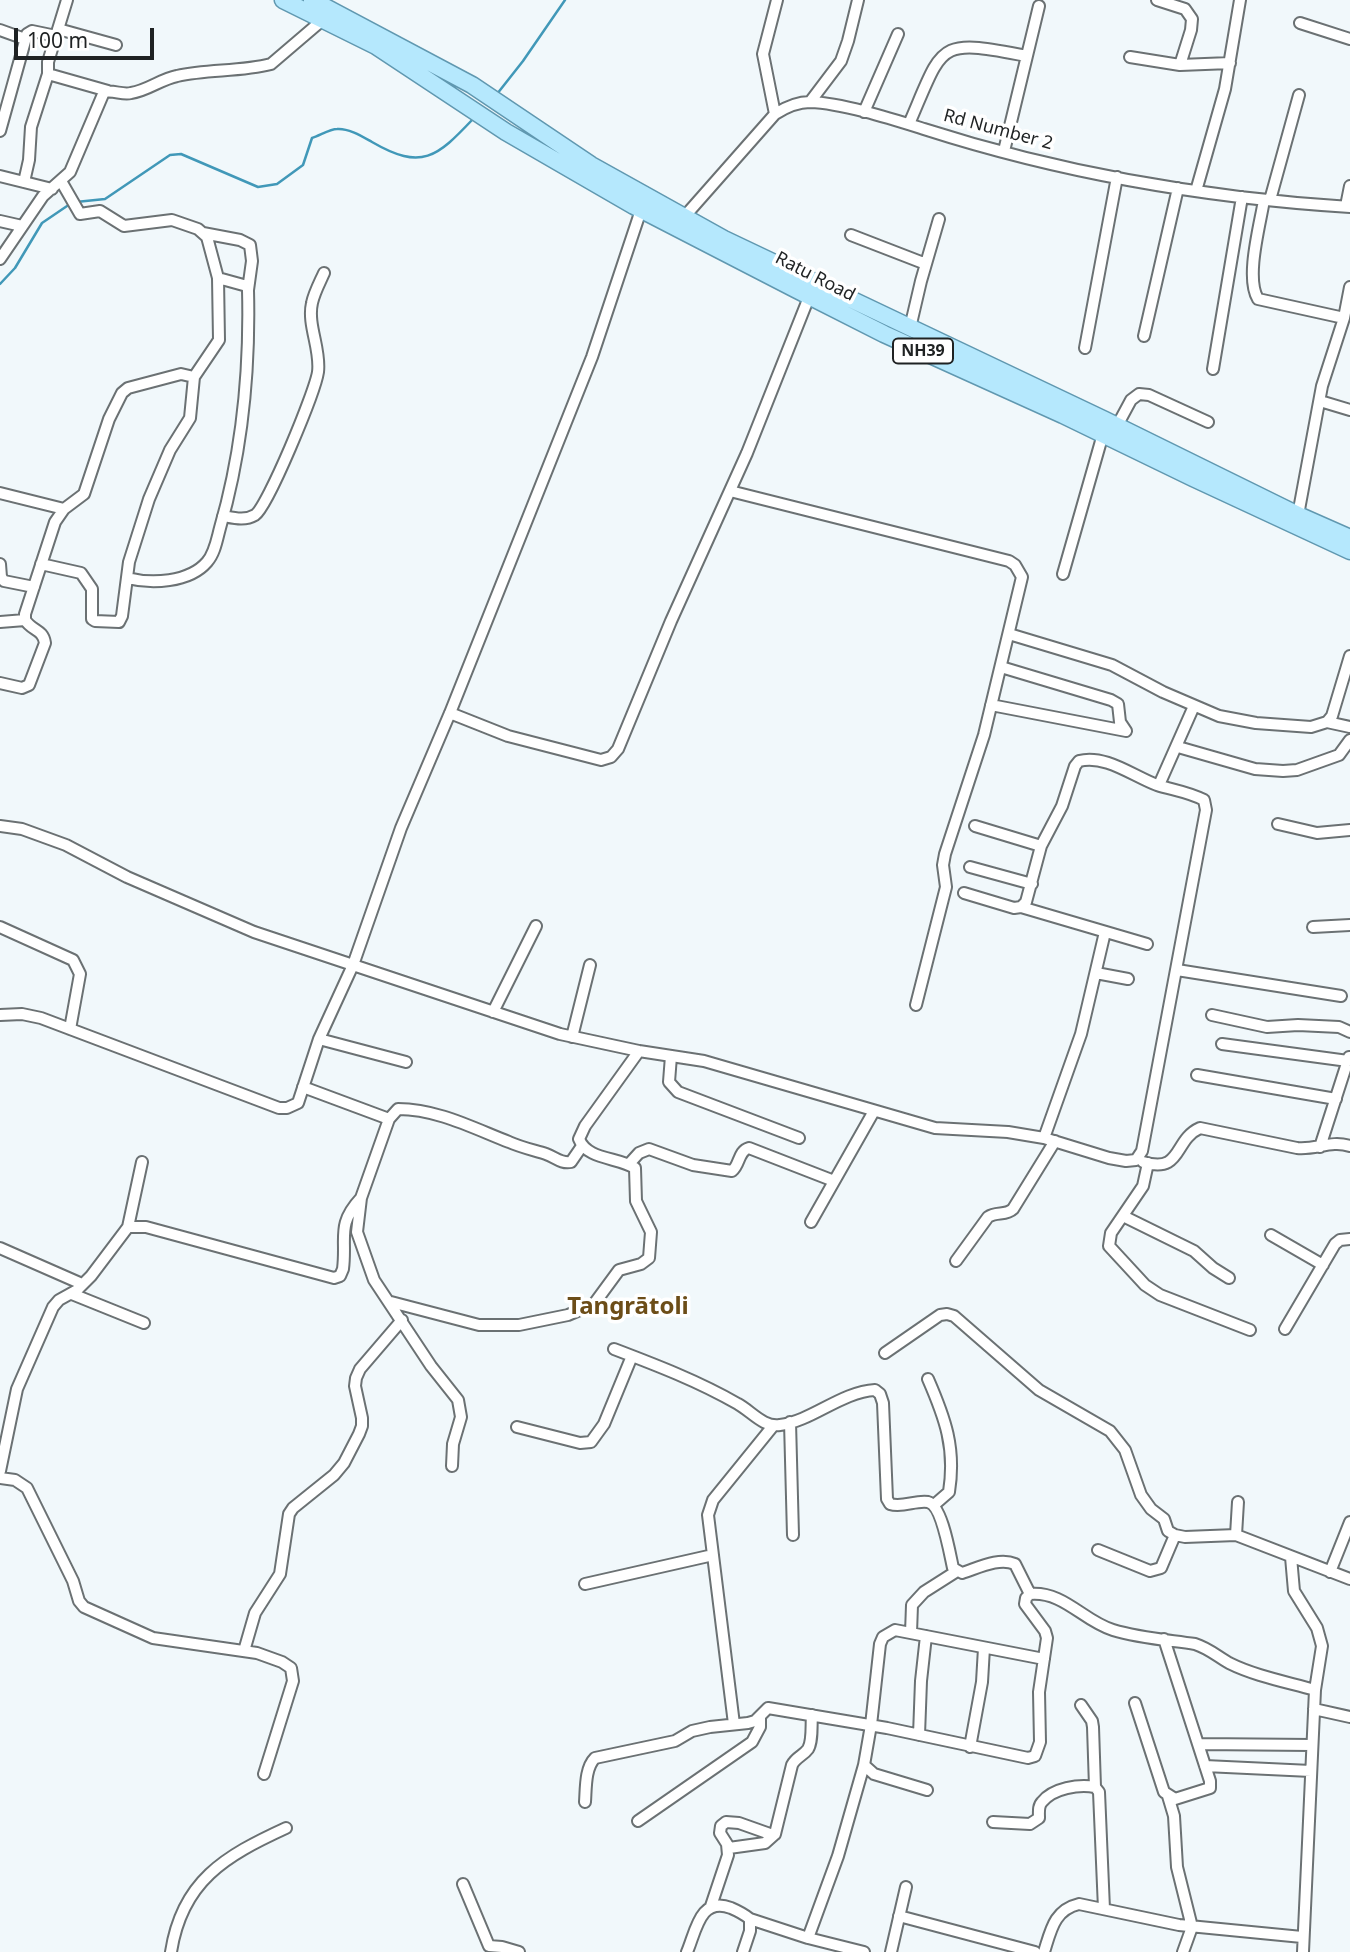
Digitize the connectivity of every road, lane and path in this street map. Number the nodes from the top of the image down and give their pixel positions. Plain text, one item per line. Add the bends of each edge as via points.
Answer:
1 (67, 0) edge
2 (283, 0) edge
3 (312, 0) edge
4 (776, 0) edge
5 (859, 0) edge
6 (1157, 0) edge
7 (1241, 0) edge
8 (1039, 6) dead end
9 (328, 15) junction
10 (1300, 23) dead end
11 (0, 30) edge
12 (57, 32) junction
13 (898, 34) dead end
14 (25, 39) junction
15 (1350, 39) edge
16 (116, 45) dead end
17 (1027, 56) junction
18 (1130, 57) dead end
19 (1230, 63) junction
20 (1180, 65) junction
21 (48, 74) junction
22 (108, 91) junction
23 (1299, 95) dead end
24 (810, 102) junction
25 (864, 112) junction
26 (775, 114) junction
27 (909, 124) junction
28 (0, 131) edge
29 (1004, 152) junction
30 (0, 176) edge
31 (1117, 177) junction
32 (24, 182) junction
33 (57, 185) junction
34 (1350, 186) edge
35 (1178, 188) junction
36 (1196, 191) junction
37 (1242, 197) junction
38 (1267, 200) junction
39 (643, 202) junction
40 (1348, 206) edge
41 (685, 216) junction
42 (939, 219) dead end
43 (0, 221) edge
44 (22, 226) junction
45 (204, 233) junction
46 (850, 234) dead end
47 (0, 258) edge
48 (926, 264) junction
49 (324, 273) dead end
50 (218, 278) junction
51 (248, 290) junction
52 (812, 290) junction
53 (1349, 293) edge
54 (1343, 318) junction
55 (909, 328) junction
56 (1144, 336) dead end
57 (1084, 348) dead end
58 (1213, 369) dead end
59 (194, 377) junction
60 (1320, 401) junction
61 (1350, 410) edge
62 (1208, 422) dead end
63 (1117, 426) junction
64 (1102, 434) junction
65 (730, 491) junction
66 (0, 493) edge
67 (64, 509) junction
68 (1298, 515) junction
69 (223, 516) junction
70 (1350, 538) edge
71 (1350, 551) edge
72 (0, 564) edge
73 (41, 565) junction
74 (1063, 574) dead end
75 (127, 578) junction
76 (34, 587) junction
77 (25, 620) junction
78 (0, 622) edge
79 (1009, 634) junction
80 (1350, 656) edge
81 (1001, 667) junction
82 (0, 683) edge
83 (991, 705) junction
84 (1194, 706) junction
85 (450, 713) junction
86 (1327, 722) junction
87 (1350, 727) edge
88 (1350, 740) edge
89 (1178, 747) junction
90 (1159, 785) junction
91 (1278, 824) dead end
92 (975, 825) dead end
93 (0, 826) edge
94 (1350, 831) edge
95 (1041, 846) junction
96 (970, 867) dead end
97 (1032, 884) junction
98 (964, 893) dead end
99 (1021, 907) junction
100 (1350, 925) edge
101 (0, 926) edge
102 (536, 926) dead end
103 (1313, 927) dead end
104 (1105, 932) junction
105 (1147, 944) dead end
106 (353, 965) junction
107 (590, 965) dead end
108 (1177, 970) junction
109 (1096, 973) junction
110 (1128, 979) dead end
111 (1341, 996) dead end
112 (916, 1005) dead end
113 (493, 1012) junction
114 (0, 1015) edge
115 (1212, 1015) dead end
116 (70, 1029) junction
117 (1350, 1032) edge
118 (572, 1037) junction
119 (319, 1039) junction
120 (1222, 1044) dead end
121 (639, 1051) junction
122 (671, 1056) junction
123 (1349, 1058) edge
124 (406, 1062) dead end
125 (1197, 1075) dead end
126 (303, 1087) junction
127 (1336, 1099) junction
128 (874, 1111) junction
129 (389, 1119) junction
130 (799, 1138) dead end
131 (1050, 1139) junction
132 (582, 1146) junction
133 (1350, 1146) edge
134 (1320, 1147) junction
135 (1136, 1160) junction
136 (142, 1162) dead end
137 (1148, 1163) junction
138 (629, 1164) junction
139 (834, 1181) junction
140 (361, 1198) junction
141 (1123, 1216) junction
142 (811, 1222) dead end
143 (128, 1227) junction
144 (1271, 1235) dead end
145 (1350, 1239) edge
146 (0, 1248) edge
147 (956, 1261) dead end
148 (1323, 1265) junction
149 (1229, 1278) dead end
150 (82, 1284) junction
151 (72, 1294) junction
152 (391, 1302) junction
153 (402, 1320) junction
154 (144, 1323) dead end
155 (1285, 1329) dead end
156 (1250, 1330) dead end
157 (614, 1349) dead end
158 (885, 1353) dead end
159 (632, 1356) junction
160 (928, 1379) dead end
161 (5, 1418) edge
162 (790, 1422) junction
163 (773, 1426) junction
164 (517, 1427) dead end
165 (452, 1466) dead end
166 (0, 1471) edge
167 (0, 1478) edge
168 (1238, 1502) dead end
169 (934, 1505) junction
170 (1350, 1522) edge
171 (793, 1535) dead end
172 (1175, 1535) junction
173 (1236, 1535) junction
174 (1098, 1550) dead end
175 (713, 1555) junction
176 (1291, 1557) junction
177 (957, 1572) junction
178 (1330, 1572) junction
179 (1350, 1579) edge
180 (584, 1584) dead end
181 (1030, 1594) junction
182 (911, 1633) junction
183 (926, 1636) junction
184 (1164, 1639) junction
185 (984, 1648) junction
186 (244, 1651) junction
187 (1044, 1659) junction
188 (1315, 1690) junction
189 (1135, 1703) dead end
190 (1081, 1705) dead end
191 (1314, 1709) junction
192 (812, 1715) junction
193 (760, 1717) junction
194 (1350, 1717) edge
195 (734, 1724) junction
196 (872, 1726) junction
197 (919, 1735) junction
198 (1198, 1744) junction
199 (1312, 1745) junction
200 (970, 1747) junction
201 (864, 1765) junction
202 (1205, 1766) junction
203 (1311, 1771) junction
204 (264, 1774) dead end
205 (1095, 1787) junction
206 (927, 1790) dead end
207 (1168, 1796) junction
208 (585, 1802) dead end
209 (638, 1821) dead end
210 (993, 1822) dead end
211 (286, 1828) dead end
212 (775, 1834) junction
213 (729, 1848) junction
214 (463, 1884) dead end
215 (906, 1887) dead end
216 (711, 1906) junction
217 (1104, 1909) junction
218 (899, 1916) junction
219 (750, 1919) junction
220 (1192, 1927) junction
221 (1302, 1937) junction
222 (808, 1938) junction
223 (171, 1952) edge
224 (519, 1952) edge
225 (687, 1952) edge
226 (743, 1952) edge
227 (864, 1952) edge
228 (891, 1952) edge
229 (1035, 1952) edge
230 (1044, 1952) edge
231 (1183, 1952) edge
232 (1303, 1952) edge

1 - 12 street
2 - 9 main road, Ratu Road
3 - 9 main road, Ratu Road
4 - 26 street via 763,54
5 - 24 street via 841,61
6 - 20 street via 1185,9 1192,19
7 - 19 street
8 - 17 street
9 - 22 street via 271,65 180,75 131,94
9 - 39 main road, Ratu Road / NH39 via 506,132
9 - 39 main road, Ratu Road via 472,85
10 - 15 street
11 - 14 street
12 - 14 street via 32,31
12 - 16 street
12 - 21 street
13 - 25 street
14 - 28 street
17 - 27 street via 978,46 945,52
17 - 29 street
18 - 20 street
19 - 20 street
19 - 36 street
21 - 22 street
21 - 32 street via 31,127
22 - 33 street via 101,96 70,172
23 - 38 street
24 - 25 street, Rd Number 2
24 - 26 street, Rd Number 2
25 - 27 street, Rd Number 2
26 - 41 street, Rd Number 2
27 - 29 street, Rd Number 2
29 - 31 street, Rd Number 2
30 - 32 street
31 - 35 street, Rd Number 2
31 - 57 street
32 - 33 street
33 - 44 street via 43,196
33 - 45 street via 80,214 100,211 124,226 172,220
34 - 40 street
35 - 36 street, Rd Number 2
35 - 56 street
36 - 37 street, Rd Number 2
37 - 38 street, Rd Number 2
37 - 58 street
38 - 40 street, Rd Number 2
38 - 54 street via 1253,271 1254,293 1258,299
39 - 41 main road, Ratu Road
39 - 52 main road, Ratu Road / NH39
39 - 85 street via 592,356
41 - 52 main road, Ratu Road
42 - 48 street
43 - 44 street
44 - 47 street
45 - 50 street
45 - 51 street via 250,245
46 - 48 street
48 - 55 street
49 - 69 street via 312,304 316,382 273,489 256,514 240,519
50 - 51 street
50 - 59 street via 219,340
51 - 69 street via 243,403 234,476
52 - 55 main road, Ratu Road
52 - 64 main road, Ratu Road / NH39 via 884,334
52 - 65 street
53 - 54 street
54 - 60 street
55 - 63 main road, Ratu Road
59 - 67 street via 181,374 122,393 84,494
59 - 75 street via 190,418 149,499
60 - 61 street
60 - 68 street
62 - 63 street via 1139,394
63 - 68 main road, Ratu Road
64 - 71 main road, Ratu Road / NH39
64 - 74 street
65 - 79 street via 1009,561 1022,577
65 - 85 street via 611,757 601,760 508,736
66 - 67 street
67 - 73 street
68 - 70 main road, Ratu Road
69 - 75 street via 213,553 201,568 159,582
72 - 76 street via 4,581
73 - 75 street via 81,573 92,589 95,621 119,622
73 - 76 street
76 - 77 street
77 - 78 street
77 - 82 street via 42,633 44,650 26,688
79 - 81 street
79 - 84 street via 1112,665
80 - 86 street
81 - 83 street
81 - 83 street via 1111,700 1121,710 1120,722 1126,731
83 - 112 street via 945,855 946,887
84 - 86 street via 1256,723 1311,727
84 - 89 street
85 - 106 street via 401,828
86 - 87 street
88 - 89 street via 1339,755 1297,771 1255,769
89 - 90 street
90 - 95 street via 1119,767 1079,761
90 - 108 street via 1196,796 1206,804
91 - 94 street via 1317,833
92 - 95 street
93 - 106 street via 66,845 254,933
95 - 97 street
96 - 97 street
97 - 99 street
98 - 99 street
99 - 104 street
100 - 103 street
101 - 116 street via 78,966
102 - 113 street
104 - 105 street
104 - 109 street
106 - 113 street
106 - 119 street
107 - 118 street
108 - 111 street
108 - 135 street via 1142,1151
109 - 110 street
109 - 131 street
113 - 118 street
114 - 116 street via 31,1015
115 - 117 street via 1259,1026 1314,1025
116 - 126 street via 279,1108 298,1102
118 - 121 street
119 - 124 street
119 - 126 street
120 - 123 street
121 - 122 street
121 - 132 street via 585,1126 579,1139
122 - 128 street via 704,1061
122 - 130 street via 669,1082 678,1092
123 - 127 street
125 - 127 street
126 - 129 street
127 - 134 street
128 - 131 street via 935,1128
128 - 139 street
129 - 132 street via 398,1109 409,1109 460,1121 568,1164
129 - 140 street
131 - 135 street via 1109,1158
131 - 147 street via 1013,1209 988,1217
132 - 138 street
133 - 134 street via 1333,1143
134 - 137 street via 1297,1148 1200,1128 1192,1131 1166,1164
135 - 137 street
136 - 143 street
137 - 141 street via 1143,1186
138 - 139 street via 649,1149 693,1165 732,1171 749,1148
138 - 152 street via 637,1175 636,1201 650,1226 651,1254 646,1261 619,1270 594,1304 568,1315 501,1327
139 - 142 street
140 - 143 street via 347,1213 343,1269 334,1278 146,1227
140 - 152 street via 357,1232 374,1280
141 - 149 street via 1194,1251
141 - 156 street via 1109,1245 1145,1285 1180,1304
143 - 150 street
144 - 148 street
145 - 148 street via 1335,1244
146 - 150 street
148 - 155 street
150 - 151 street
151 - 154 street
151 - 161 street via 53,1307
152 - 153 street
153 - 165 street via 461,1408
153 - 186 street via 356,1378 362,1426 344,1462 289,1514 280,1574 256,1613
157 - 159 street
158 - 172 street via 940,1315 954,1316 1039,1390 1110,1431 1125,1450 1141,1495
159 - 163 street via 699,1384
159 - 164 street via 592,1442
160 - 169 street via 950,1442 949,1492
161 - 166 street
162 - 163 street
162 - 169 street via 862,1390 875,1390 883,1403 887,1499 897,1506
162 - 171 street
163 - 175 street via 713,1500 709,1509
167 - 186 street via 27,1488 84,1607 153,1638
168 - 173 street
169 - 177 street
170 - 178 street
172 - 173 street
172 - 174 street via 1157,1571
173 - 176 street
175 - 180 street
175 - 195 street
176 - 178 street
176 - 188 street via 1294,1591 1321,1639
177 - 181 street via 1009,1561
177 - 182 street via 916,1600
178 - 179 street
181 - 184 street via 1058,1598 1112,1630
181 - 187 street via 1025,1604 1047,1638
182 - 183 street
182 - 196 street via 895,1630 880,1644
183 - 185 street
183 - 197 street
184 - 188 street via 1206,1648 1242,1668
184 - 198 street
185 - 187 street
185 - 200 street
186 - 204 street via 282,1662 294,1675
187 - 200 street via 1040,1742 1035,1756
188 - 191 street
189 - 207 street
190 - 205 street via 1092,1721
191 - 194 street
191 - 199 street
192 - 193 street via 768,1708
192 - 196 street
192 - 212 street via 810,1744 805,1756 792,1765
193 - 195 street
193 - 209 street via 752,1742
195 - 208 street via 596,1758 590,1763
196 - 197 street
196 - 201 street
197 - 200 street
198 - 199 street
198 - 202 street
199 - 203 street
201 - 206 street via 874,1774
201 - 222 street
202 - 203 street
202 - 207 street via 1210,1788 1175,1799
203 - 221 street
205 - 210 street via 1065,1788 1046,1798 1036,1822
205 - 217 street via 1099,1792
207 - 220 street via 1177,1867
211 - 223 street via 245,1847 195,1888 178,1921
212 - 213 street via 765,1843
212 - 213 street via 726,1822 720,1833
213 - 216 street
214 - 224 street via 489,1946
215 - 218 street
216 - 219 street via 723,1905
216 - 225 street
217 - 220 street
217 - 230 street via 1079,1905 1064,1910 1052,1927
218 - 228 street
218 - 229 street
219 - 222 street
219 - 226 street
220 - 221 street
220 - 231 street
221 - 232 street
222 - 227 street

